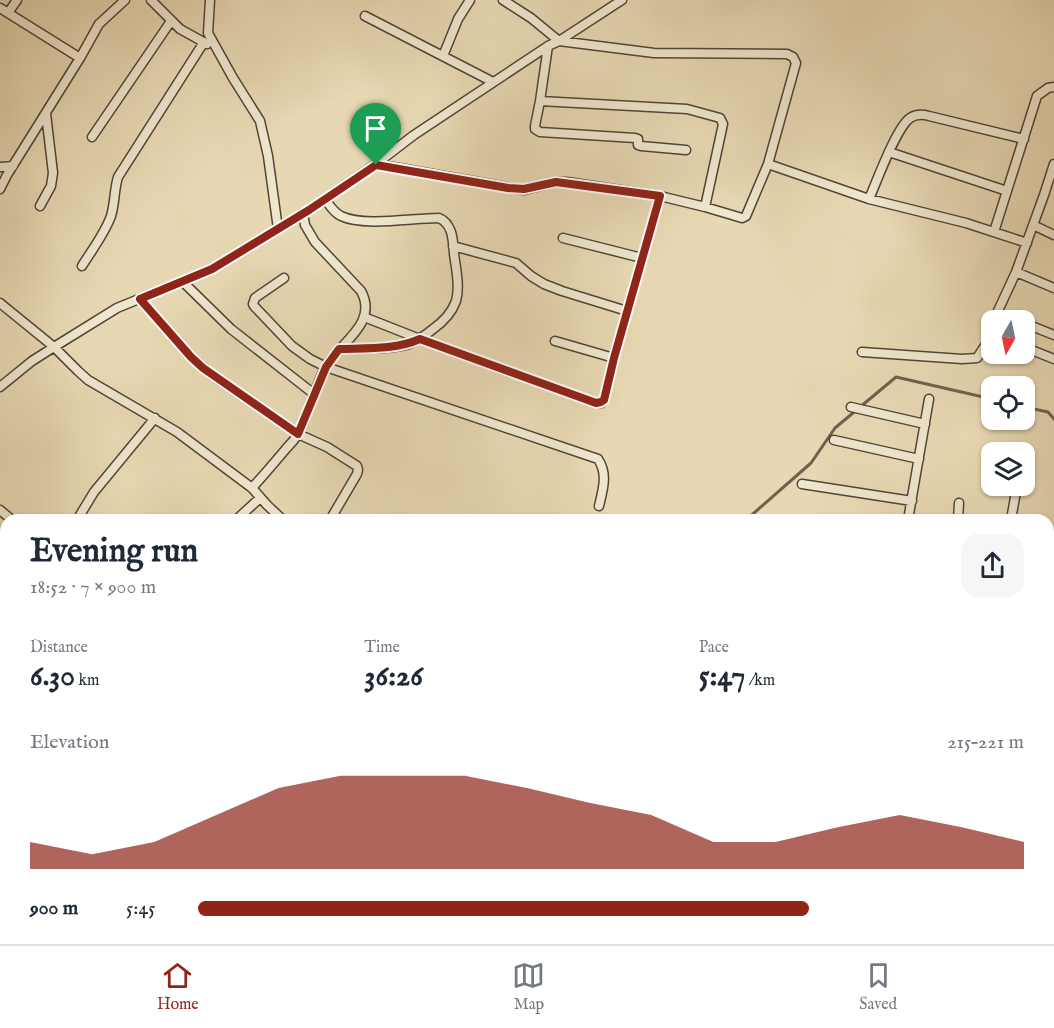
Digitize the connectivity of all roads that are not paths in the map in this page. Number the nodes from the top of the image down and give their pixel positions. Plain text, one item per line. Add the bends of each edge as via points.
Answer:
1 (17, 0) edge
2 (125, 0) edge
3 (151, 0) edge
4 (210, 0) edge
5 (470, 0) edge
6 (622, 0) edge
7 (506, 1) edge
8 (0, 8) edge
9 (8, 13) junction
10 (365, 16) dead end
11 (171, 21) junction
12 (559, 41) junction
13 (204, 42) junction
14 (548, 46) junction
15 (217, 50) junction
16 (443, 56) junction
17 (80, 58) junction
18 (494, 82) junction
19 (1054, 87) edge
20 (540, 101) junction
21 (45, 114) junction
22 (92, 137) dead end
23 (1024, 139) junction
24 (686, 150) dead end
25 (889, 152) junction
26 (768, 164) junction
27 (1054, 164) edge
28 (376, 165) junction
29 (13, 166) junction
30 (0, 167) edge
31 (1052, 179) edge
32 (0, 189) edge
33 (1007, 191) junction
34 (660, 196) junction
35 (324, 199) junction
36 (869, 199) junction
37 (40, 206) dead end
38 (705, 207) junction
39 (303, 213) junction
40 (1033, 225) junction
41 (278, 229) junction
42 (994, 232) junction
43 (1054, 235) edge
44 (563, 238) dead end
45 (1027, 243) junction
46 (453, 246) junction
47 (642, 258) junction
48 (82, 266) dead end
49 (1016, 272) junction
50 (284, 278) dead end
51 (183, 281) junction
52 (1054, 288) edge
53 (140, 299) junction
54 (0, 303) edge
55 (999, 310) edge
56 (627, 311) junction
57 (364, 317) junction
58 (1035, 327) edge
59 (1054, 335) edge
60 (420, 339) junction
61 (555, 341) dead end
62 (54, 347) junction
63 (339, 349) junction
64 (981, 351) edge
65 (1035, 351) edge
66 (862, 352) dead end
67 (614, 358) junction
68 (1054, 359) edge
69 (326, 367) junction
70 (0, 387) edge
71 (314, 394) junction
72 (929, 399) dead end
73 (851, 407) dead end
74 (155, 418) junction
75 (925, 424) junction
76 (298, 434) junction
77 (834, 440) dead end
78 (919, 459) junction
79 (802, 484) dead end
80 (252, 488) junction
81 (1015, 496) edge
82 (260, 498) junction
83 (912, 501) junction
84 (959, 503) dead end
85 (599, 506) dead end
86 (81, 514) edge
87 (243, 514) edge
88 (277, 514) edge
89 (334, 514) edge
90 (909, 514) edge
91 (958, 514) edge
92 (1012, 514) edge

1 - 9 street
2 - 17 street via 99,24
3 - 11 street
4 - 15 street via 208,33
5 - 16 street
6 - 12 street
7 - 12 street
8 - 9 street
9 - 17 street
10 - 16 street
11 - 13 street
11 - 22 street
12 - 14 street
12 - 26 street via 654,53 793,57 796,63
13 - 15 street
13 - 48 street via 118,177 108,223
14 - 18 street
14 - 20 street
15 - 41 street via 260,121
16 - 18 street
17 - 21 street
18 - 28 street
19 - 23 street via 1037,96
20 - 24 street via 535,129 540,132 636,138 641,146
20 - 38 street via 687,109 720,118 723,124
21 - 29 street
21 - 37 street via 53,173
23 - 25 street via 919,114 904,124
23 - 33 street
25 - 33 street
25 - 36 street
26 - 36 street
26 - 38 street via 746,216
27 - 31 street
28 - 34 street via 508,188 556,182
28 - 35 street
29 - 30 street
29 - 32 street
31 - 40 street
33 - 42 street
34 - 38 street
34 - 47 street
35 - 39 street
35 - 46 street via 335,212 354,220 445,220
36 - 42 street
39 - 41 street
39 - 57 street via 315,242 361,291 365,298
40 - 43 street
40 - 45 street
41 - 51 street via 212,269
42 - 45 street
44 - 47 street
45 - 49 street
46 - 56 street via 516,263 544,284
46 - 60 street via 456,302 444,322
47 - 56 street
49 - 52 street
49 - 55 street
50 - 69 street via 255,298 254,306 292,346
51 - 53 street
51 - 71 street via 231,330
53 - 62 street via 117,308
53 - 76 street via 203,368
54 - 62 street
56 - 67 street
57 - 60 street
57 - 63 street
58 - 59 street
60 - 63 street via 398,346
60 - 67 street via 596,403 604,400
61 - 67 street
62 - 70 street
62 - 74 street via 88,380
63 - 69 street
64 - 66 street via 977,358 962,359
65 - 68 street
69 - 71 street
69 - 85 street via 598,459 604,475
71 - 76 street
72 - 75 street
73 - 75 street
74 - 80 street
74 - 86 street via 94,492
75 - 78 street
76 - 80 street
76 - 89 street via 357,466 357,474
77 - 78 street
78 - 83 street
79 - 83 street
80 - 82 street
81 - 92 street
82 - 87 street
82 - 88 street
83 - 90 street
84 - 91 street

